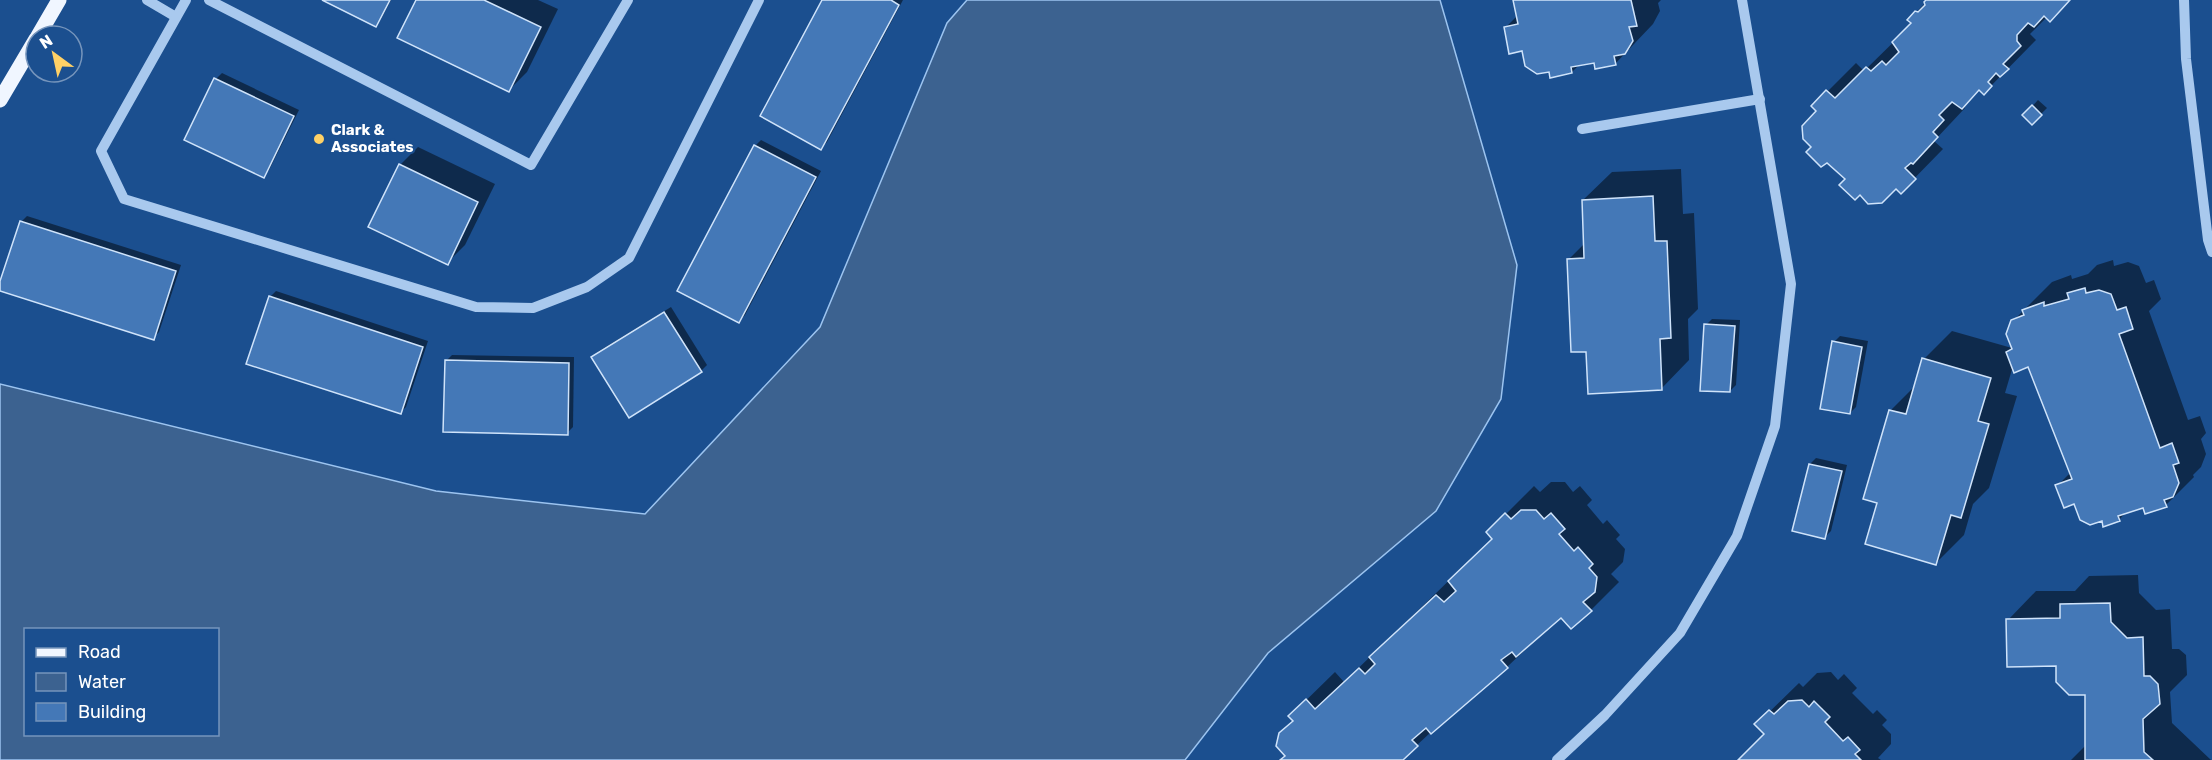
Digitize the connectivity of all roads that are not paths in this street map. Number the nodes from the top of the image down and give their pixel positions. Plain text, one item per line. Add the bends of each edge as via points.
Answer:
1 (59, 0) edge
2 (147, 0) edge
3 (186, 0) edge
4 (209, 0) edge
5 (628, 0) edge
6 (759, 0) edge
7 (1742, 0) edge
8 (2184, 0) edge
9 (176, 17) junction
10 (45, 24) edge
11 (24, 59) edge
12 (1760, 99) junction
13 (0, 100) edge
14 (1582, 129) dead end
15 (2212, 252) edge
16 (1557, 760) edge

1 - 10 main road
2 - 9 lane
3 - 9 lane
4 - 5 lane via 531,165
6 - 9 lane via 629,258 587,287 533,308 476,307 124,199 101,151
7 - 12 lane
8 - 15 lane via 2186,59
11 - 13 main road
12 - 14 lane
12 - 16 lane via 1791,284 1775,426 1737,536 1680,633 1605,715

